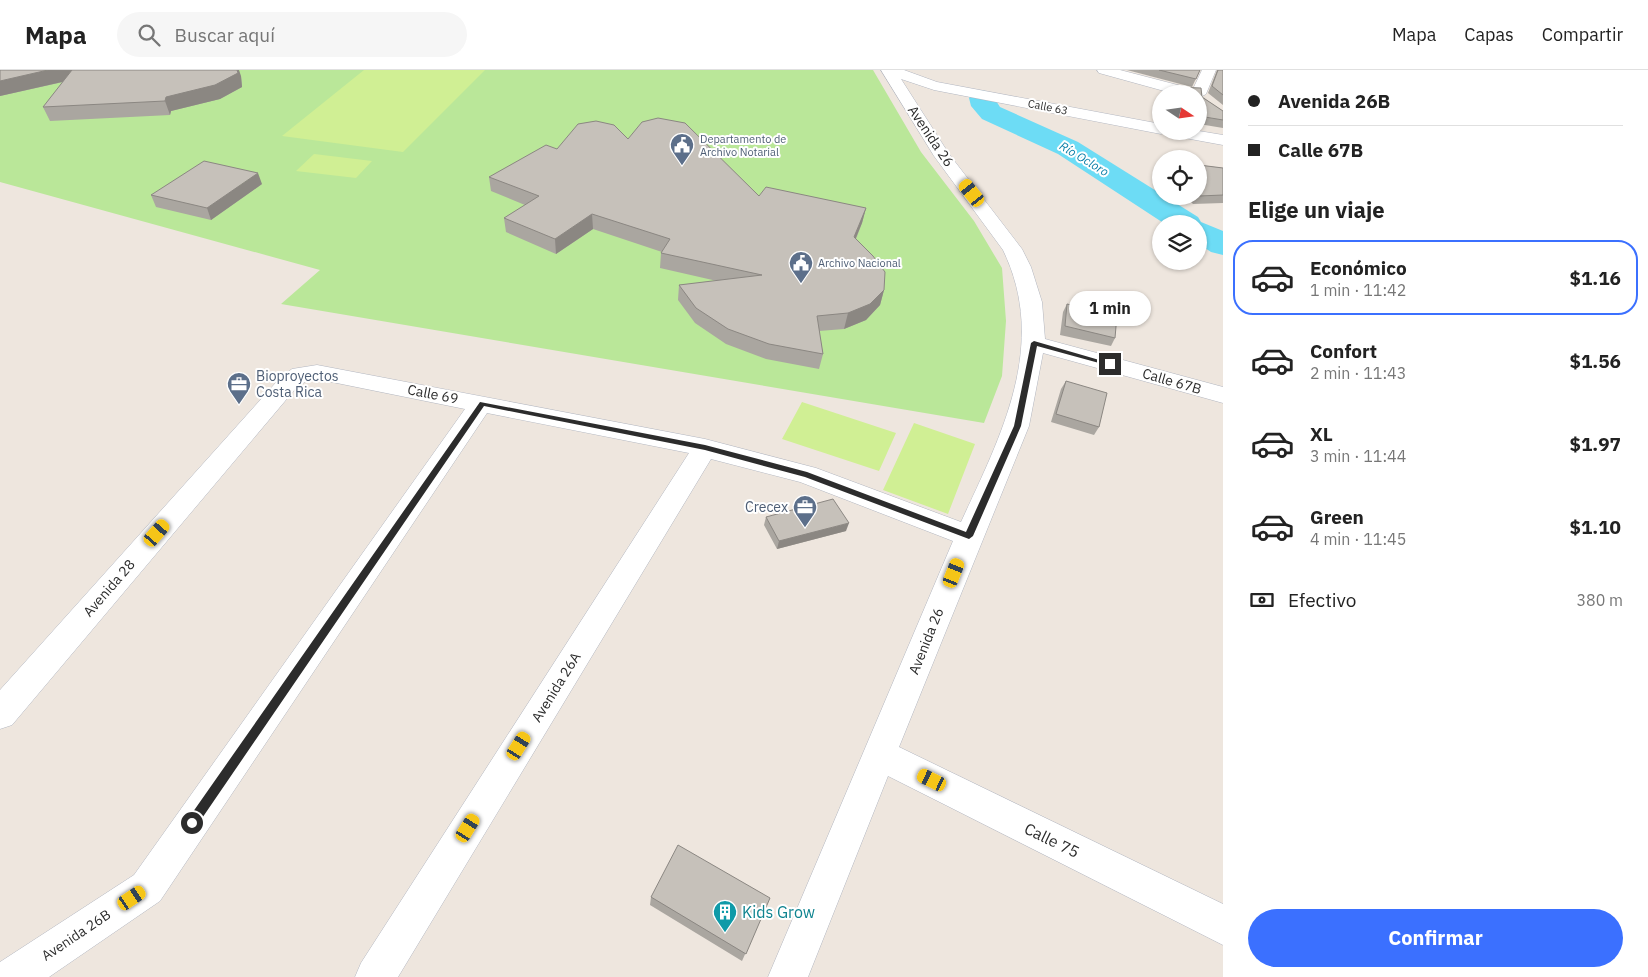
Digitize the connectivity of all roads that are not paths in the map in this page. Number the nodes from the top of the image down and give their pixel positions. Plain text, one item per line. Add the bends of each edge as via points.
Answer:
1 (889, 70) edge
2 (1104, 70) edge
3 (1209, 70) edge
4 (1160, 85) edge
5 (1206, 85) edge
6 (934, 86) junction
7 (912, 109) junction
8 (1152, 127) edge
9 (1208, 137) edge
10 (1223, 140) edge
11 (1034, 343) junction
12 (300, 374) joint
13 (1223, 395) edge
14 (482, 403) junction
15 (705, 448) junction
16 (969, 536) junction
17 (0, 714) edge
18 (880, 755) junction
19 (1223, 924) edge
20 (14, 977) edge
21 (375, 977) edge
22 (788, 977) edge

1 - 6 street, Calle 63
1 - 7 street, Avenida 26
2 - 4 street
3 - 5 street
6 - 7 street
6 - 8 street, Calle 63
7 - 11 street, Avenida 26 via 942,156 1012,249 1031,302
9 - 10 street
11 - 13 street, Calle 67B
11 - 16 street, Avenida 26 via 1018,426
12 - 14 street, Calle 69 via 317,372
12 - 17 street, Avenida 28 via 288,383
14 - 15 street, Calle 69
14 - 20 street, Avenida 26B via 147,888
15 - 16 street, Calle 69 via 807,474
15 - 21 street, Avenida 26A
16 - 18 street, Avenida 26
18 - 19 street, Calle 75
18 - 22 street, Avenida 26

